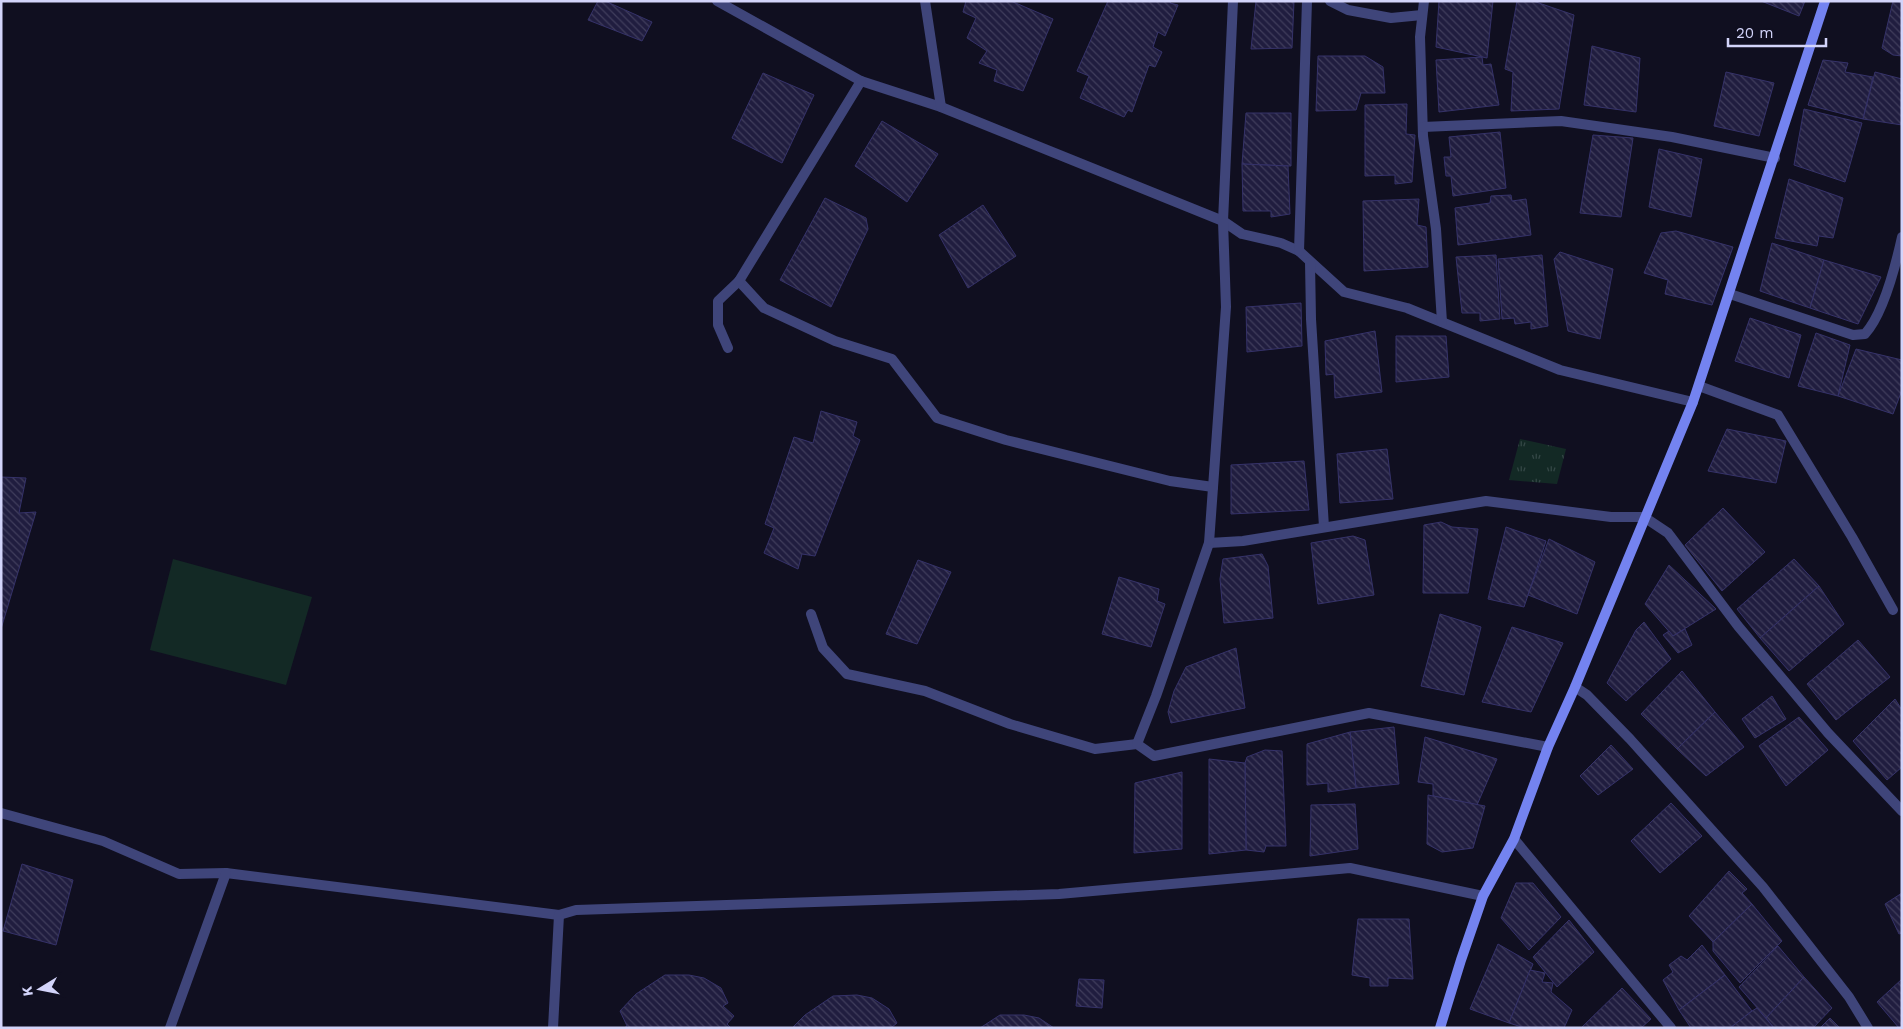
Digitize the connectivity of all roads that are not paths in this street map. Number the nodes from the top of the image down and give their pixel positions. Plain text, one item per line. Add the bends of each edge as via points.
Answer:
1 (717, 1) edge
2 (925, 1) edge
3 (1233, 1) edge
4 (1307, 1) edge
5 (1330, 1) edge
6 (1424, 1) edge
7 (1825, 1) edge
8 (1422, 15) junction
9 (861, 81) junction
10 (941, 107) junction
11 (1423, 127) junction
12 (1775, 158) junction
13 (1224, 222) junction
14 (1902, 236) edge
15 (1299, 251) junction
16 (1310, 262) junction
17 (739, 281) junction
18 (1730, 294) junction
19 (1442, 322) junction
20 (728, 348) dead end
21 (1699, 386) junction
22 (1693, 402) junction
23 (1213, 487) junction
24 (1644, 517) junction
25 (1324, 527) junction
26 (1209, 543) junction
27 (1893, 610) dead end
28 (811, 614) dead end
29 (1575, 687) junction
30 (1137, 744) junction
31 (1548, 747) junction
32 (1902, 811) edge
33 (1, 813) edge
34 (1514, 839) junction
35 (226, 873) junction
36 (1483, 896) junction
37 (559, 915) junction
38 (170, 1028) edge
39 (553, 1028) edge
40 (1440, 1028) edge
41 (1671, 1028) edge
42 (1868, 1028) edge

1 - 9 street
2 - 10 street
3 - 13 street
4 - 15 street
5 - 8 street via 1348,10 1391,18
6 - 8 street
7 - 12 street
8 - 11 street
9 - 10 street
9 - 17 street
10 - 13 street
11 - 12 street via 1561,121 1672,137
11 - 19 street via 1436,229
12 - 18 street
13 - 15 street via 1242,234 1281,243
13 - 23 street via 1226,307
14 - 18 street via 1874,324 1866,334 1853,335
15 - 16 street
16 - 19 street via 1344,292 1407,308
16 - 25 street
17 - 20 street via 718,301 718,325
17 - 23 street via 764,308 836,341 892,359 937,418 1006,440 1170,481
18 - 21 street
19 - 22 street via 1560,370
21 - 22 street
21 - 27 street via 1778,415
22 - 24 street
23 - 26 street
24 - 25 street via 1611,517 1486,501
24 - 29 street
24 - 32 street via 1668,534 1738,626 1828,733
25 - 26 street via 1243,541
26 - 30 street
28 - 30 street via 823,648 847,674 925,691 1010,724 1095,749
29 - 31 street
29 - 42 street via 1630,739 1763,887 1849,997
30 - 31 street via 1154,756 1369,713
31 - 34 street
33 - 35 street via 103,841 179,874
34 - 36 street
34 - 41 street
35 - 37 street
35 - 38 street
36 - 37 street via 1350,868 1059,894 576,910
36 - 40 street
37 - 39 street

